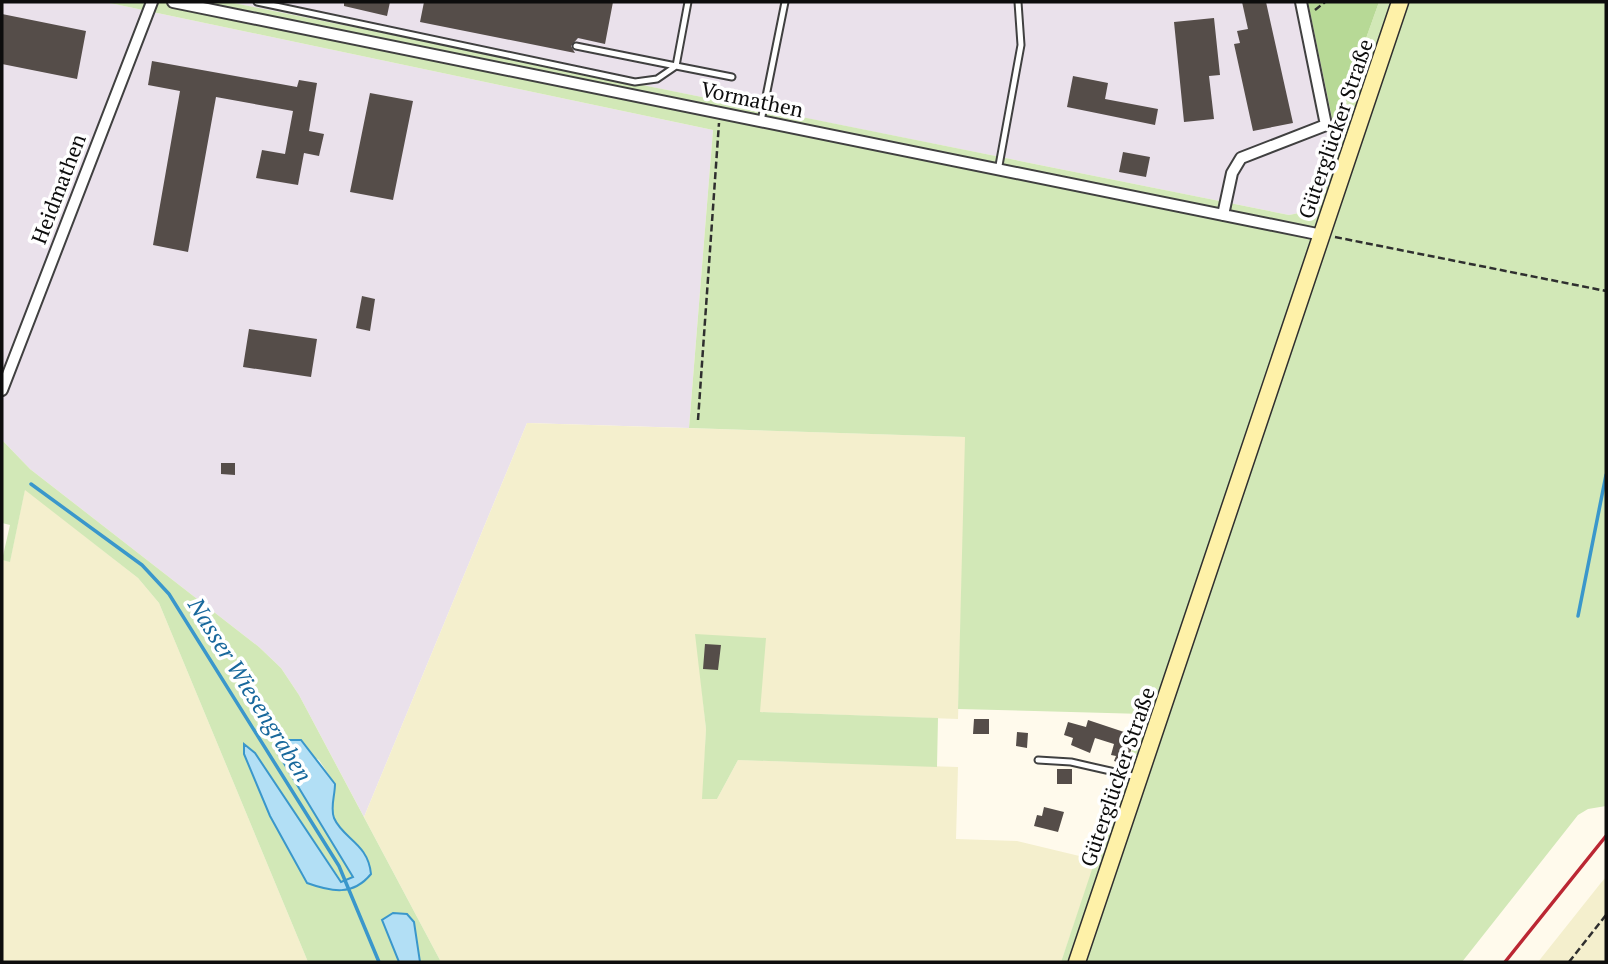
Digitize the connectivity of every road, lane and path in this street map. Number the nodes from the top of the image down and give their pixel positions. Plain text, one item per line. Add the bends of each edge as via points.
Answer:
1 (152, 2) edge
2 (173, 2) edge
3 (257, 2) edge
4 (688, 2) edge
5 (785, 2) edge
6 (1018, 2) edge
7 (1301, 2) edge
8 (1400, 2) edge
9 (576, 46) dead end
10 (676, 66) junction
11 (732, 77) dead end
12 (720, 112) junction
13 (761, 121) junction
14 (998, 171) junction
15 (1223, 215) junction
16 (1322, 234) junction
17 (1606, 291) edge
18 (2, 390) edge
19 (698, 421) dead end
20 (1038, 760) dead end
21 (1140, 778) junction
22 (1606, 915) edge
23 (1077, 962) edge
24 (1569, 962) edge

1 - 18 street, Heidmathen
2 - 12 street, Vormathen
3 - 10 lane via 635,82 657,79
4 - 10 lane
5 - 13 lane
6 - 14 lane via 1021,45
7 - 15 street via 1326,125 1241,158 1232,173
8 - 16 street, Güterglücker Straße
9 - 10 lane
10 - 11 lane
12 - 13 street, Vormathen
12 - 19 path
13 - 14 street, Vormathen
14 - 15 street, Vormathen
15 - 16 street, Vormathen
16 - 17 path
16 - 21 street, Güterglücker Straße
20 - 21 lane via 1070,762
21 - 23 street, Güterglücker Straße
22 - 24 path

